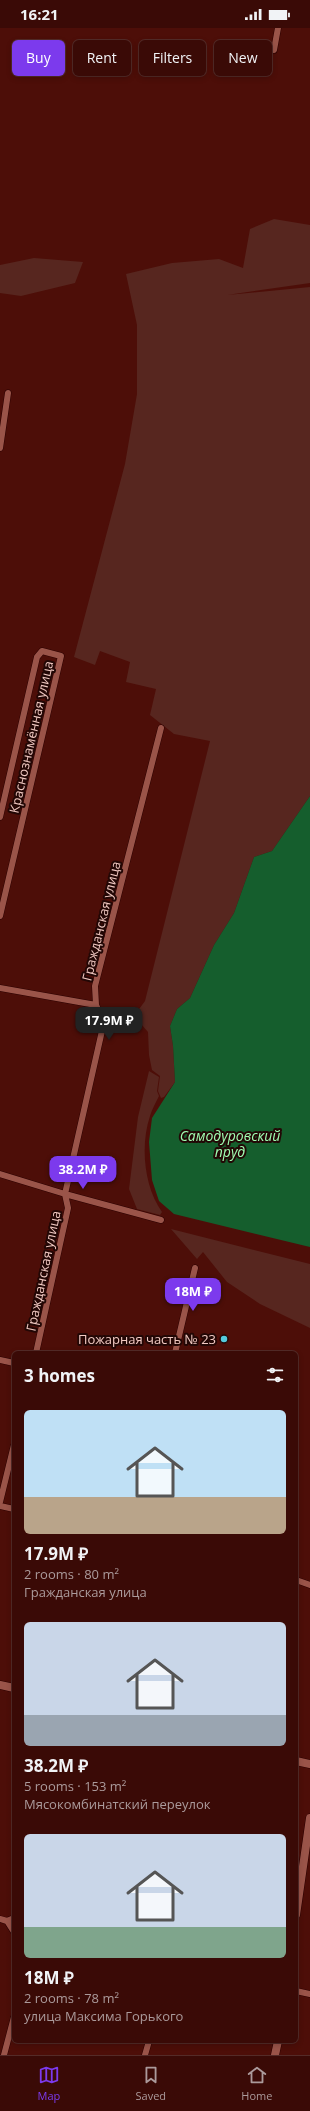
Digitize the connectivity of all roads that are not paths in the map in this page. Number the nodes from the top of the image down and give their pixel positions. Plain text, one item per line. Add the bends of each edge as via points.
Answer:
1 (278, 28) edge
2 (274, 50) dead end
3 (8, 393) dead end
4 (1, 448) edge
5 (161, 728) dead end
6 (0, 817) edge
7 (0, 913) edge
8 (0, 988) edge
9 (96, 1005) junction
10 (0, 1174) edge
11 (65, 1194) junction
12 (161, 1220) dead end
13 (195, 1268) dead end
14 (36, 1351) edge
15 (175, 1351) edge
16 (0, 1360) edge
17 (12, 1363) edge
18 (12, 1453) edge
19 (0, 1502) edge
20 (0, 1506) edge
21 (12, 1509) edge
22 (298, 1581) edge
23 (310, 1585) edge
24 (0, 1684) edge
25 (12, 1687) edge
26 (298, 1761) edge
27 (310, 1764) edge
28 (310, 1818) edge
29 (298, 1902) edge
30 (0, 1919) edge
31 (12, 1919) edge
32 (7, 1921) junction
33 (12, 1929) edge
34 (298, 1991) edge
35 (310, 1994) edge
36 (12, 2025) edge
37 (149, 2043) edge
38 (278, 2043) edge
39 (4, 2055) edge
40 (146, 2055) edge
41 (276, 2055) edge

1 - 2 street
3 - 4 street
5 - 9 street, Гражданская улица via 95,986
6 - 7 street, Краснознамённая улица via 37,657 42,651 47,651 61,656
8 - 9 street
9 - 11 street, Гражданская улица via 104,1022
10 - 11 street
11 - 12 street
11 - 14 street, Гражданская улица via 68,1208
13 - 15 street
16 - 17 street
18 - 19 street
20 - 21 street
22 - 23 street
24 - 25 street
26 - 27 street
28 - 29 street
30 - 32 street
31 - 32 street
32 - 33 street
34 - 35 street
36 - 39 street
37 - 40 street
38 - 41 street

